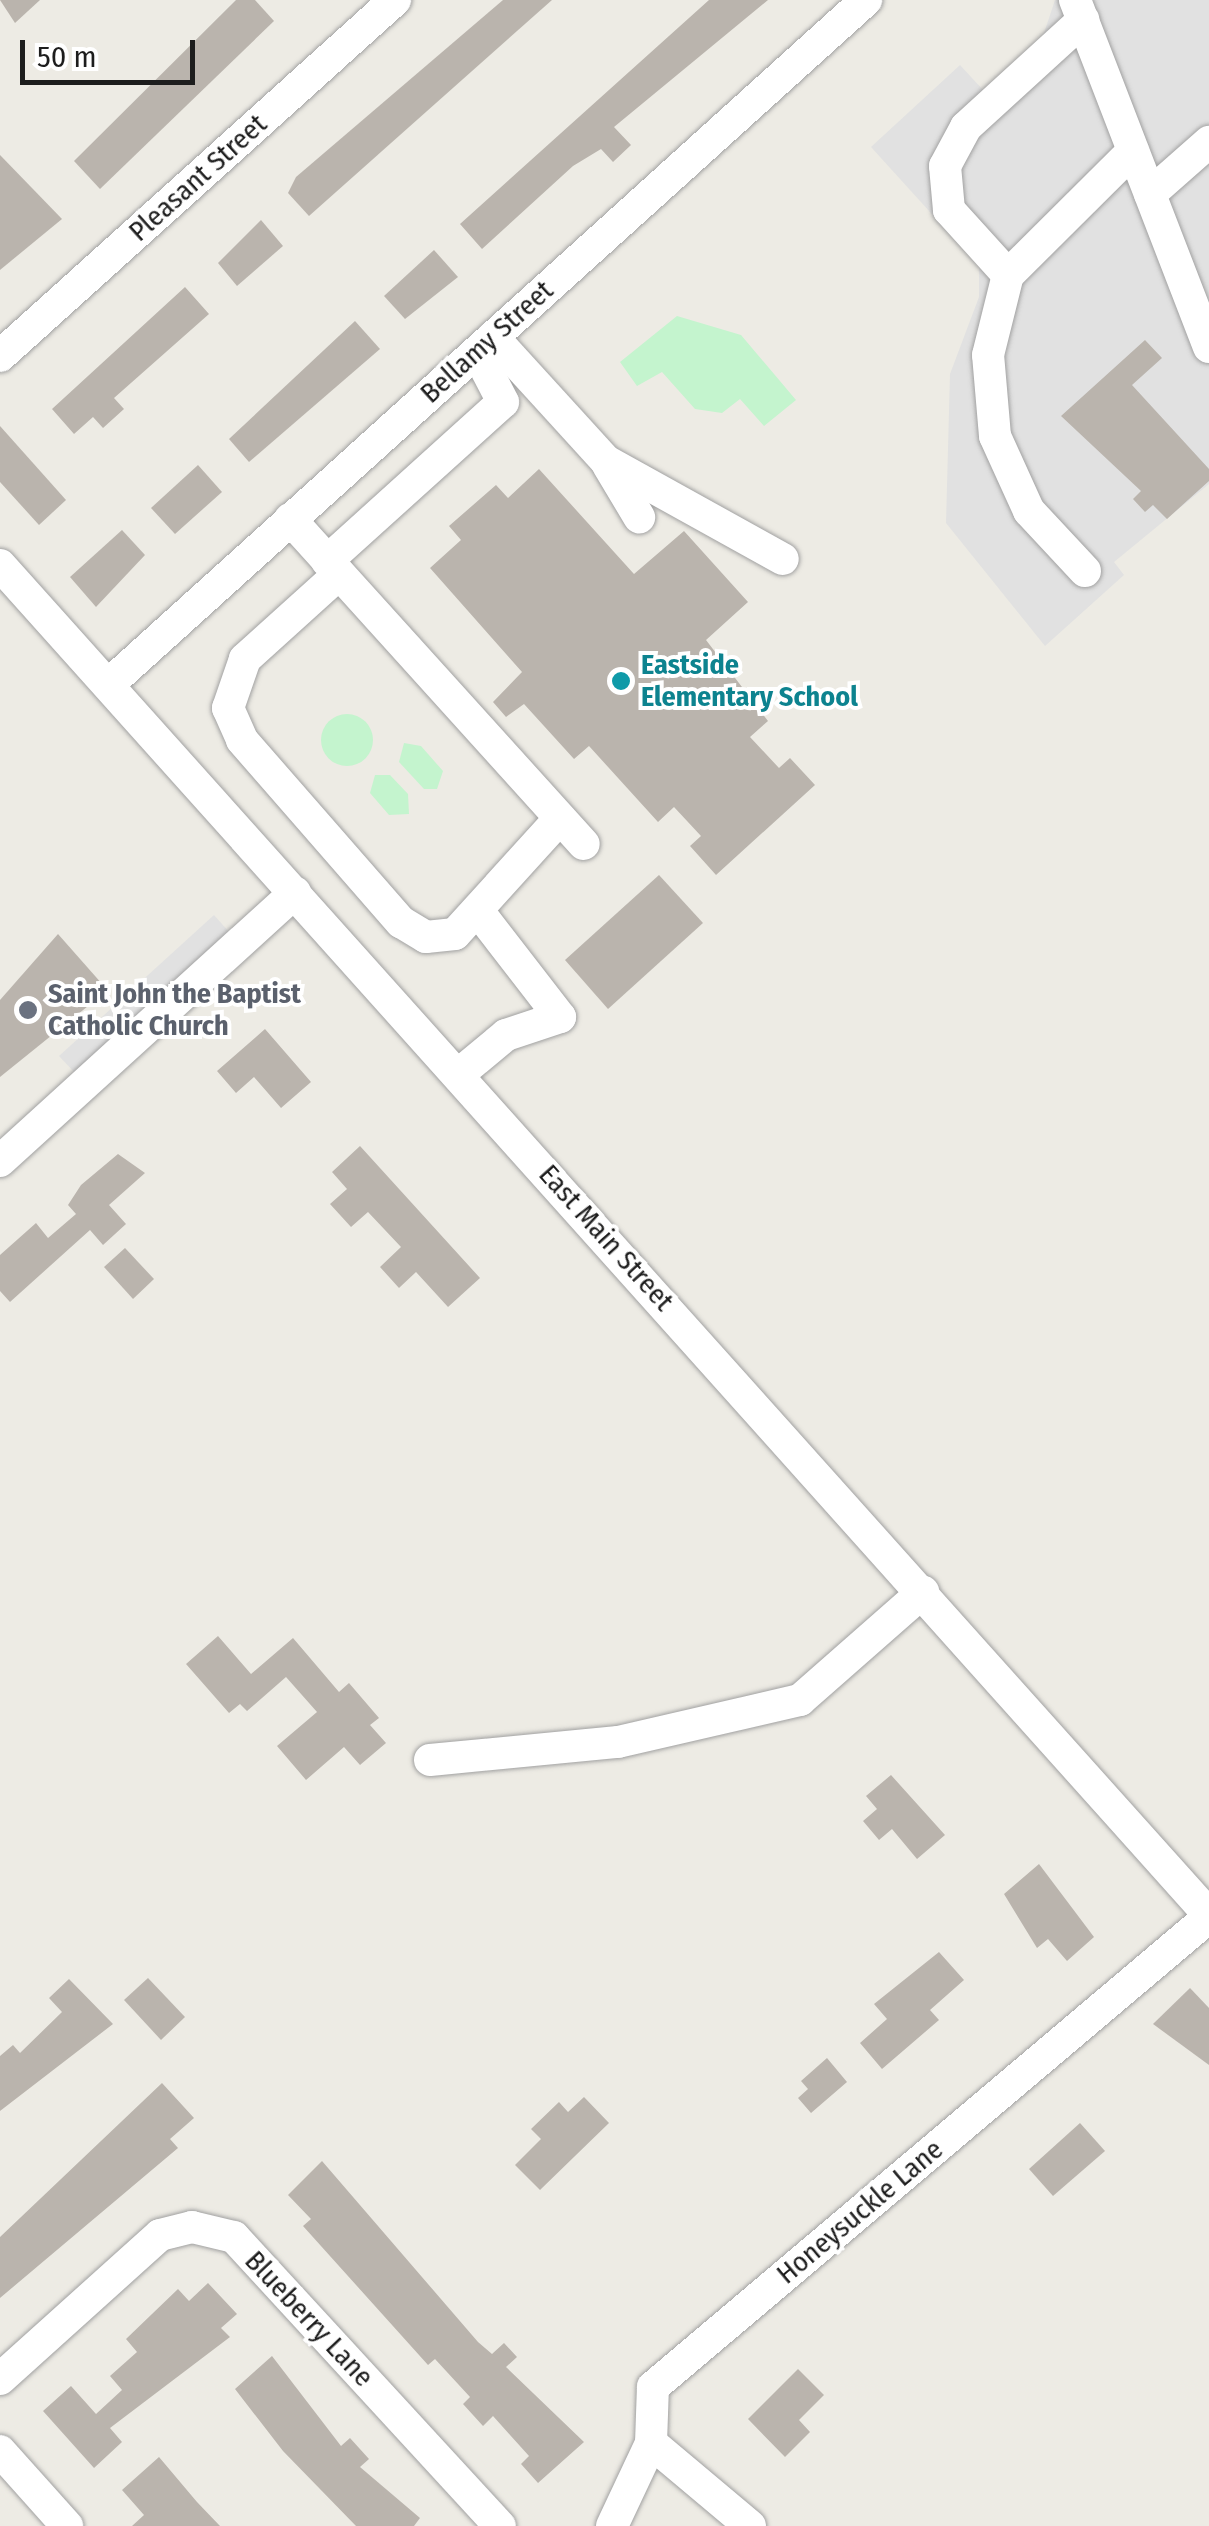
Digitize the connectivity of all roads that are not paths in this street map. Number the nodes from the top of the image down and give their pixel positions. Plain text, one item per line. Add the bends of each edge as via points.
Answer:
1 (395, 0) edge
2 (866, 0) edge
3 (1079, 10) edge
4 (1209, 142) edge
5 (1133, 151) junction
6 (1150, 194) junction
7 (1008, 275) junction
8 (485, 344) junction
9 (1209, 347) edge
10 (0, 356) edge
11 (606, 461) junction
12 (639, 517) dead end
13 (290, 520) junction
14 (783, 560) dead end
15 (0, 566) edge
16 (334, 568) junction
17 (1085, 570) dead end
18 (108, 684) junction
19 (560, 818) junction
20 (584, 844) dead end
21 (295, 893) junction
22 (478, 911) junction
23 (460, 1074) junction
24 (0, 1162) edge
25 (923, 1592) junction
26 (430, 1760) dead end
27 (1209, 1916) edge
28 (0, 2378) edge
29 (651, 2443) junction
30 (0, 2451) edge
31 (67, 2526) edge
32 (500, 2526) edge
33 (612, 2526) edge
34 (750, 2526) edge

1 - 10 street, Pleasant Street
2 - 8 street, Bellamy Street
3 - 5 street
3 - 7 street via 966,127 945,166 948,210
4 - 6 street
5 - 6 street
5 - 7 street
6 - 9 street
7 - 17 street via 988,355 995,436 1028,511
8 - 11 street
8 - 13 street, Bellamy Street
8 - 16 street via 503,402
11 - 12 street
11 - 14 street
13 - 16 street
13 - 18 street, Bellamy Street
15 - 18 street, East Main Street
16 - 19 street
16 - 22 street via 234,673 232,725 412,932 454,934
18 - 21 street, East Main Street
19 - 20 street
19 - 22 street
21 - 23 street, East Main Street
21 - 24 street
22 - 23 street via 560,1017 506,1035
23 - 25 street, East Main Street
25 - 26 street via 800,1700 618,1742
25 - 27 street, East Main Street
27 - 29 street, Honeysuckle Lane via 654,2387
28 - 32 street, Blueberry Lane via 160,2236 192,2227 234,2237
29 - 33 street
29 - 34 street
30 - 31 street

